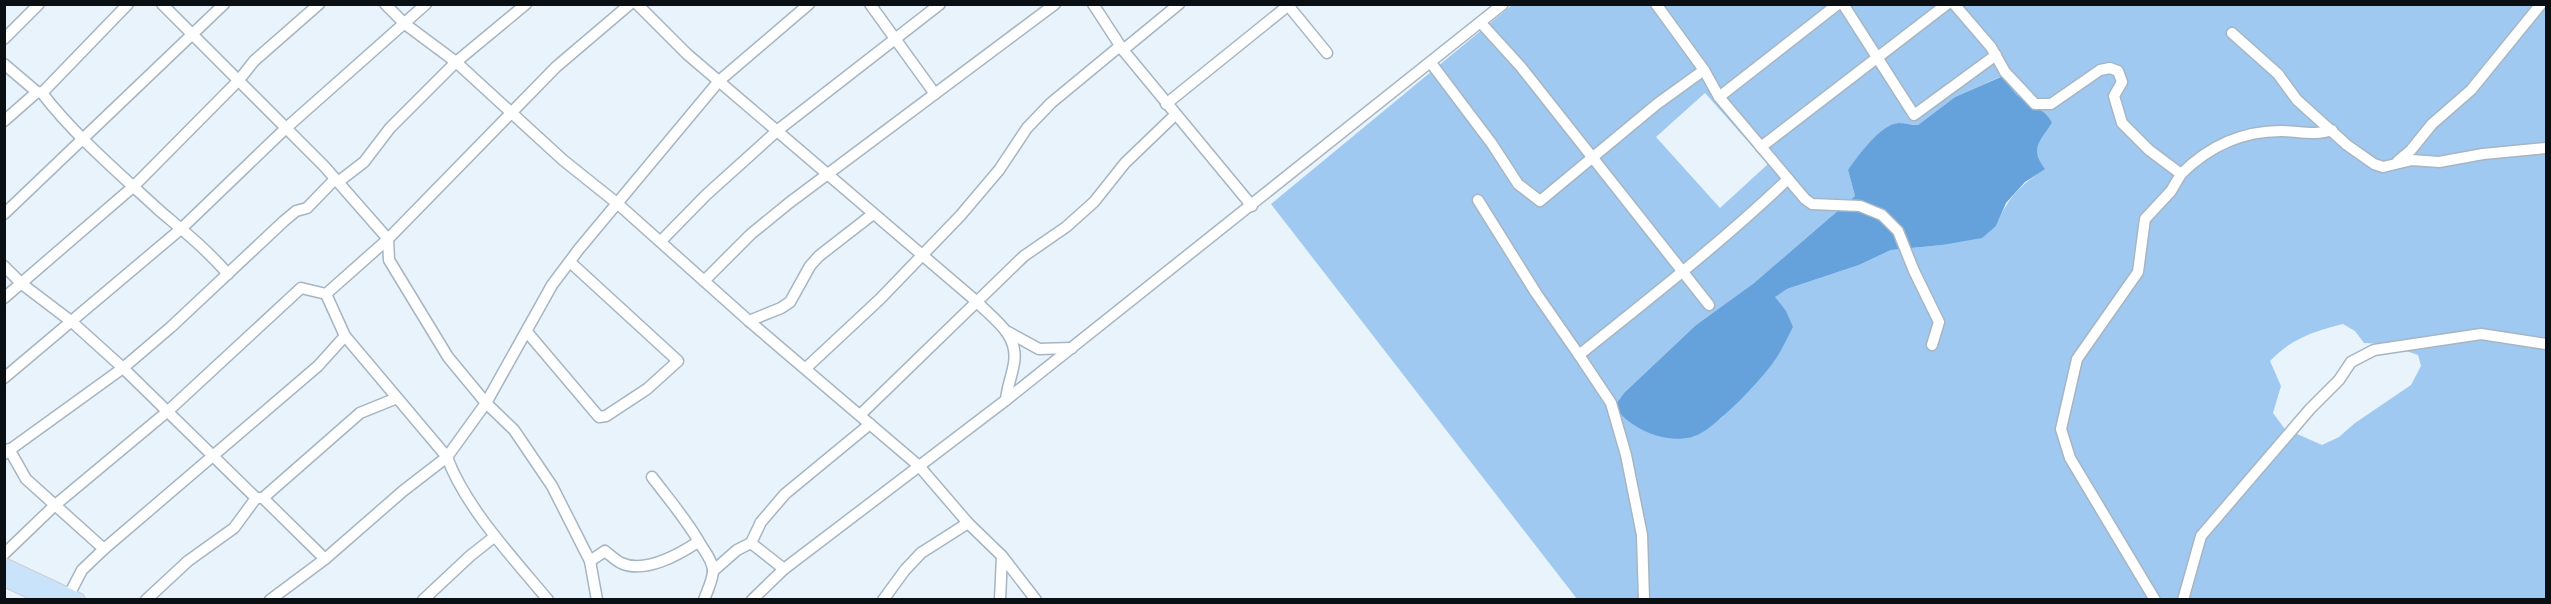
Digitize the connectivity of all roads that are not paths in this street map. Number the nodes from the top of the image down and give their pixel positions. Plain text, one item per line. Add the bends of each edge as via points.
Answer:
1 (39, 4) edge
2 (128, 4) edge
3 (162, 4) edge
4 (224, 4) edge
5 (319, 4) edge
6 (385, 4) edge
7 (426, 4) edge
8 (526, 4) edge
9 (630, 4) edge
10 (637, 4) edge
11 (810, 4) edge
12 (870, 4) edge
13 (940, 4) edge
14 (1055, 4) edge
15 (1093, 4) edge
16 (1179, 4) edge
17 (1656, 4) edge
18 (1838, 4) edge
19 (1843, 4) edge
20 (1947, 4) edge
21 (1954, 4) edge
22 (2541, 4) edge
23 (1289, 5) edge
24 (1495, 7) edge
25 (1481, 23) junction
26 (405, 24) junction
27 (2232, 33) dead end
28 (194, 35) junction
29 (4, 39) edge
30 (894, 39) junction
31 (1122, 48) junction
32 (1327, 53) dead end
33 (1996, 55) junction
34 (1879, 58) junction
35 (456, 62) junction
36 (1431, 63) junction
37 (4, 64) edge
38 (1704, 70) junction
39 (239, 80) junction
40 (719, 81) junction
41 (39, 93) junction
42 (935, 94) junction
43 (1719, 97) junction
44 (1166, 104) junction
45 (511, 111) junction
46 (1176, 115) junction
47 (4, 121) edge
48 (285, 129) junction
49 (778, 130) junction
50 (2332, 130) junction
51 (85, 139) junction
52 (1761, 147) junction
53 (2547, 148) edge
54 (1592, 159) junction
55 (2395, 164) junction
56 (828, 174) junction
57 (2181, 174) junction
58 (1788, 179) junction
59 (337, 181) junction
60 (134, 186) junction
61 (1478, 200) dead end
62 (618, 204) junction
63 (1252, 206) junction
64 (4, 214) edge
65 (873, 214) junction
66 (182, 228) junction
67 (388, 239) junction
68 (661, 242) junction
69 (924, 255) junction
70 (570, 262) junction
71 (4, 266) edge
72 (1683, 271) junction
73 (228, 274) junction
74 (704, 281) junction
75 (22, 284) junction
76 (326, 294) junction
77 (4, 298) edge
78 (976, 301) junction
79 (1709, 305) dead end
80 (749, 321) junction
81 (72, 322) junction
82 (527, 332) junction
83 (1008, 332) junction
84 (345, 336) junction
85 (2547, 344) edge
86 (1932, 345) dead end
87 (1072, 348) junction
88 (1579, 355) junction
89 (123, 368) junction
90 (806, 368) junction
91 (4, 378) edge
92 (398, 398) junction
93 (1006, 400) junction
94 (486, 403) junction
95 (168, 411) junction
96 (860, 415) junction
97 (870, 424) junction
98 (6, 452) edge
99 (447, 457) junction
100 (213, 458) junction
101 (919, 466) junction
102 (652, 477) dead end
103 (259, 498) junction
104 (54, 506) junction
105 (968, 523) junction
106 (495, 537) junction
107 (698, 542) junction
108 (751, 543) junction
109 (104, 549) junction
110 (4, 554) edge
111 (1002, 556) junction
112 (325, 559) junction
113 (591, 561) junction
114 (4, 565) edge
115 (784, 569) junction
116 (713, 571) junction
117 (4, 579) edge
118 (73, 597) edge
119 (49, 600) edge
120 (146, 600) edge
121 (270, 600) edge
122 (423, 600) edge
123 (549, 600) edge
124 (597, 600) edge
125 (704, 600) edge
126 (752, 600) edge
127 (883, 600) edge
128 (1000, 600) edge
129 (1036, 600) edge
130 (1644, 600) edge
131 (2155, 600) edge
132 (2183, 600) edge

1 - 29 street
2 - 41 street
3 - 28 street
4 - 28 street
5 - 39 street via 254,61
6 - 26 street
7 - 26 street
8 - 35 street
9 - 45 street
10 - 40 street
11 - 40 street
12 - 30 street
13 - 30 street
14 - 42 street
15 - 31 street
16 - 31 street
17 - 38 street
18 - 43 street
19 - 34 street
20 - 34 street
21 - 33 street
22 - 55 street via 2471,90
23 - 32 street
23 - 44 street
24 - 25 street
25 - 36 street
25 - 54 street via 1521,67
26 - 35 street
26 - 48 street
27 - 50 street via 2278,74 2296,100
28 - 39 street
28 - 51 street
30 - 42 street
30 - 49 street
31 - 44 street
31 - 69 street via 1043,111 999,170
33 - 34 street via 1914,115
33 - 57 street via 2005,72 2035,104 2051,104 2100,70 2118,71 2122,82 2114,96 2122,123
34 - 52 street
35 - 45 street
35 - 59 street via 390,128 363,162
36 - 54 street via 1518,184 1540,201
36 - 63 street
37 - 41 street
38 - 43 street
38 - 54 street
39 - 48 street
39 - 60 street
40 - 49 street
40 - 62 street
41 - 47 street
41 - 51 street
42 - 56 street
43 - 52 street
44 - 46 street
45 - 62 street
45 - 67 street
46 - 63 street
46 - 78 street via 1125,163 1088,208 1024,256
48 - 59 street
48 - 66 street
49 - 56 street
49 - 68 street
50 - 55 street via 2374,164
50 - 57 street via 2322,134 2251,133 2220,143
51 - 60 street
51 - 64 street
52 - 58 street
53 - 55 street
54 - 72 street
56 - 65 street
56 - 74 street via 751,234
57 - 131 street via 2145,219 2138,272 2077,359 2061,429 2070,458
58 - 72 street
58 - 86 street via 1812,204 1860,206 1882,215 1898,231 1939,322
59 - 67 street
59 - 73 street via 307,208 284,220
60 - 66 street
60 - 75 street
61 - 88 street
62 - 68 street
62 - 70 street
63 - 87 street
65 - 69 street
65 - 80 street via 819,256 790,302
66 - 73 street
66 - 81 street
67 - 76 street
67 - 94 street via 389,260 412,299 448,357
68 - 74 street
69 - 78 street
69 - 90 street
70 - 82 street via 552,285
70 - 82 street via 678,361 647,389 599,417
71 - 75 street
72 - 79 street
72 - 88 street
73 - 89 street
74 - 80 street
75 - 77 street
75 - 81 street
76 - 84 street
76 - 95 street via 301,288
78 - 83 street
78 - 96 street
80 - 90 street
81 - 89 street
81 - 91 street
82 - 94 street
83 - 87 street via 1039,348
83 - 93 street via 1015,361
84 - 92 street
84 - 100 street via 318,366
85 - 132 street via 2481,334 2374,350 2351,362 2201,536
87 - 93 street
88 - 130 street via 1611,403 1626,455 1642,535
89 - 95 street
89 - 98 street
90 - 96 street
92 - 99 street
92 - 103 street via 360,413
93 - 101 street
94 - 99 street
94 - 113 street via 514,430 552,486
95 - 100 street
95 - 104 street
96 - 97 street
97 - 101 street
97 - 108 street via 785,494 761,522
98 - 104 street
99 - 106 street
99 - 112 street
100 - 103 street
100 - 109 street
101 - 105 street
101 - 115 street
102 - 107 street via 691,525
103 - 112 street
103 - 120 street via 234,528 188,561
104 - 109 street
104 - 110 street
105 - 111 street
105 - 127 street via 921,553
106 - 122 street
106 - 123 street
107 - 113 street via 651,566 622,564 605,551
107 - 116 street via 710,557
108 - 115 street
108 - 116 street
109 - 118 street via 82,570
111 - 128 street
111 - 129 street
112 - 121 street
113 - 124 street
114 - 118 main road
115 - 126 street
116 - 125 street
117 - 119 main road

